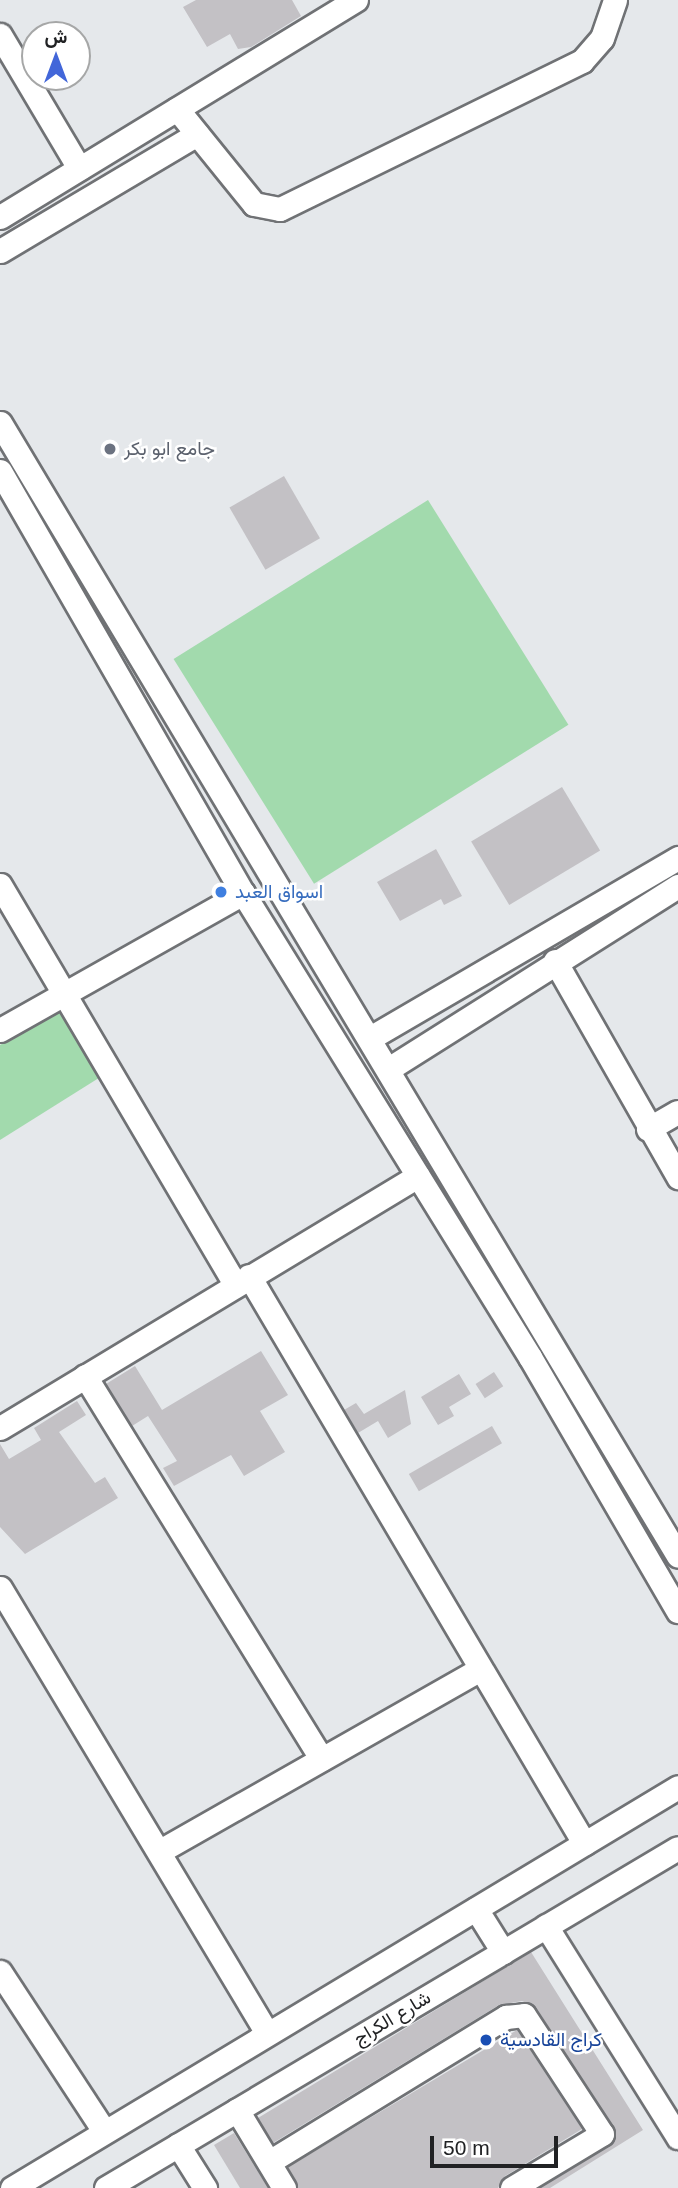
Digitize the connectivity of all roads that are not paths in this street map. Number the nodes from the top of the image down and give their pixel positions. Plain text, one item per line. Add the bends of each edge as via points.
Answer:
1 (356, 0) edge
2 (615, 0) edge
3 (0, 35) edge
4 (177, 109) junction
5 (197, 134) junction
6 (79, 168) junction
7 (0, 217) edge
8 (0, 251) edge
9 (0, 423) edge
10 (0, 471) edge
11 (223, 805) junction
12 (199, 817) junction
13 (678, 858) edge
14 (0, 885) edge
15 (678, 886) edge
16 (243, 893) junction
17 (555, 961) junction
18 (468, 981) junction
19 (66, 993) junction
20 (482, 1005) junction
21 (0, 1030) edge
22 (370, 1038) junction
23 (390, 1068) junction
24 (678, 1112) edge
25 (648, 1129) junction
26 (418, 1176) junction
27 (678, 1177) edge
28 (242, 1280) junction
29 (551, 1344) junction
30 (530, 1357) junction
31 (85, 1376) junction
32 (0, 1427) edge
33 (678, 1556) edge
34 (0, 1588) edge
35 (678, 1611) edge
36 (479, 1670) junction
37 (322, 1759) junction
38 (678, 1787) edge
39 (584, 1843) junction
40 (678, 1848) edge
41 (160, 1851) junction
42 (476, 1909) junction
43 (546, 1926) junction
44 (503, 1952) junction
45 (0, 1972) edge
46 (267, 2033) junction
47 (237, 2110) junction
48 (104, 2131) junction
49 (678, 2137) edge
50 (178, 2145) junction
51 (268, 2162) junction
52 (12, 2188) edge
53 (106, 2188) edge
54 (205, 2188) edge
55 (284, 2188) edge
56 (512, 2188) edge

1 - 4 street
2 - 5 street via 602,38 582,61 300,204 280,209 254,204
3 - 6 street
4 - 5 street
4 - 6 street
5 - 8 street
6 - 7 street
9 - 11 street
10 - 12 street
11 - 12 street
11 - 22 street
12 - 16 street
13 - 18 street
14 - 19 street
15 - 17 street
16 - 19 street
16 - 26 street
17 - 20 street
17 - 25 street
18 - 20 street
18 - 22 street
19 - 21 street
19 - 28 street
20 - 23 street
22 - 23 street
23 - 29 street
24 - 25 street
25 - 27 street
26 - 28 street
26 - 30 street
28 - 31 street
28 - 36 street
29 - 30 street
29 - 33 street
30 - 35 street
31 - 32 street
31 - 37 street
34 - 41 street
36 - 37 street
36 - 39 street
37 - 41 street
38 - 39 street
39 - 42 street
40 - 43 street, شارع الكراج
41 - 46 street
42 - 44 street
42 - 46 street
43 - 44 street, شارع الكراج
43 - 49 street
44 - 47 street, شارع الكراج
45 - 48 street
46 - 48 street
47 - 50 street, شارع الكراج
47 - 51 street
48 - 52 street
50 - 53 street, شارع الكراج
50 - 54 street
51 - 55 street
51 - 56 street via 506,2017 524,2015 602,2134

